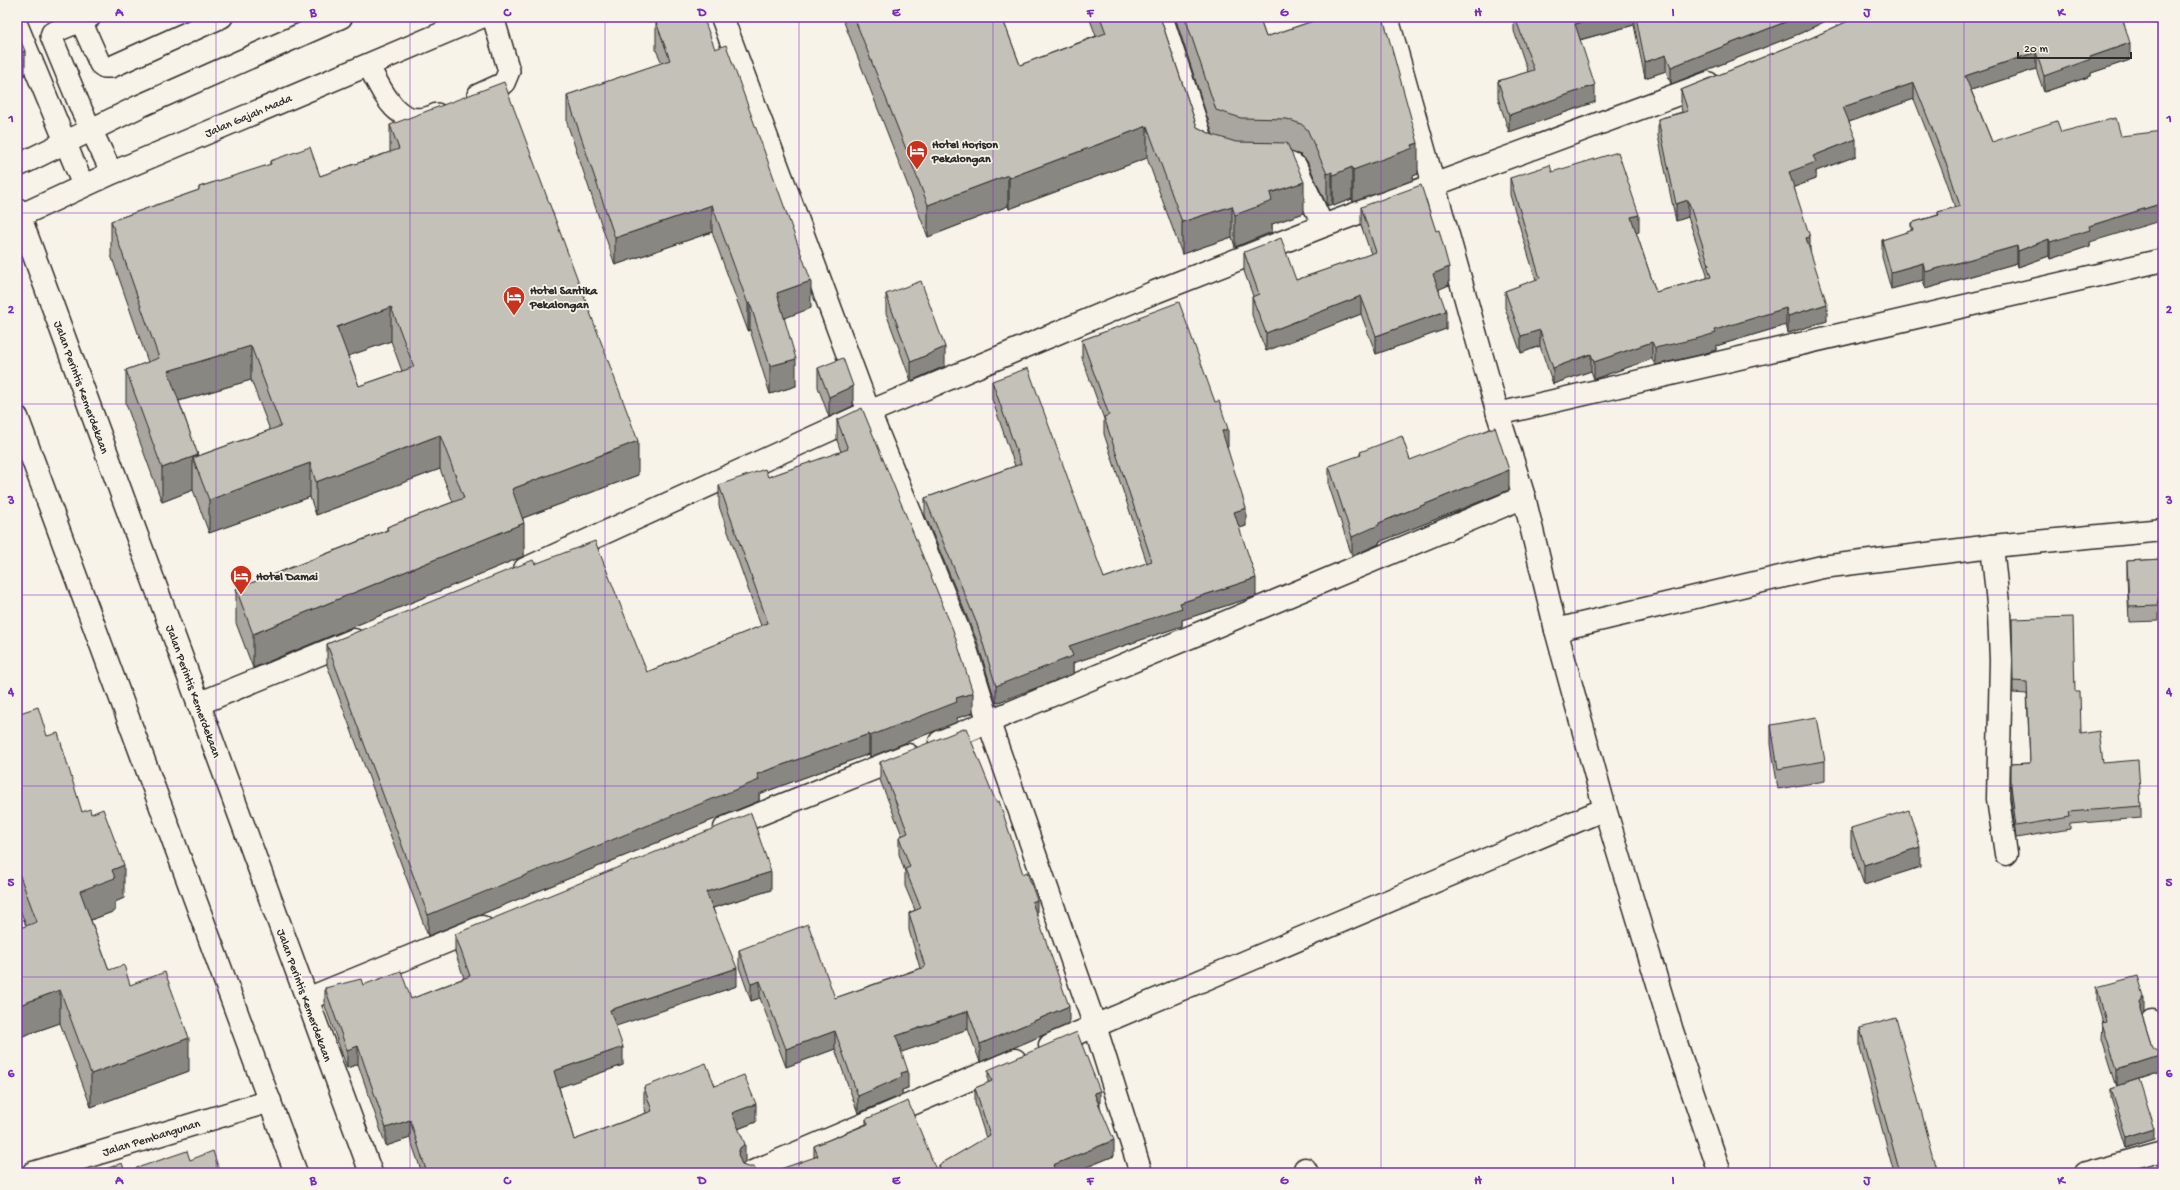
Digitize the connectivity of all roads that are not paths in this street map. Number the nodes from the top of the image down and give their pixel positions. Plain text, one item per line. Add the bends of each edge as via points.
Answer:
1 (222, 17) edge
2 (341, 17) edge
3 (481, 17) edge
4 (493, 17) edge
5 (722, 17) edge
6 (1162, 17) edge
7 (1387, 17) edge
8 (85, 19) edge
9 (17, 25) edge
10 (368, 65) junction
11 (1728, 75) edge
12 (91, 129) junction
13 (64, 142) junction
14 (1229, 161) edge
15 (1267, 163) edge
16 (17, 166) edge
17 (112, 173) junction
18 (83, 185) junction
19 (1434, 185) junction
20 (18, 214) edge
21 (1323, 226) junction
22 (2163, 260) edge
23 (869, 412) junction
24 (1498, 414) junction
25 (17, 417) edge
26 (1524, 497) junction
27 (2163, 530) edge
28 (1992, 546) junction
29 (510, 576) edge
30 (1556, 630) junction
31 (372, 632) edge
32 (198, 704) junction
33 (989, 723) junction
34 (1605, 809) junction
35 (709, 835) edge
36 (2006, 854) dead end
37 (504, 918) edge
38 (307, 999) junction
39 (2152, 1021) dead end
40 (1095, 1026) junction
41 (2163, 1056) edge
42 (270, 1101) junction
43 (2163, 1152) edge
44 (33, 1173) edge
45 (296, 1173) edge
46 (371, 1173) edge
47 (750, 1173) edge
48 (1141, 1173) edge
49 (1720, 1173) edge
50 (2086, 1173) edge

1 - 8 lane via 111,67 100,64
2 - 12 main road
3 - 10 main road, Jalan Gajah Mada
4 - 10 lane via 509,71 504,83 432,117 409,118 391,106
5 - 23 main road
6 - 14 lane via 1206,151
7 - 19 main road
8 - 12 lane via 52,33 51,36
9 - 13 lane
10 - 17 main road, Jalan Gajah Mada
11 - 19 main road
12 - 13 main road
12 - 17 lane
13 - 16 main road
13 - 18 lane
15 - 21 lane via 1290,162 1296,166
17 - 18 main road, Jalan Gajah Mada
18 - 20 main road, Jalan Gajah Mada
19 - 21 main road
19 - 24 main road
20 - 32 main road, Jalan Perintis Kemerdekaan
21 - 23 main road via 1155,292
22 - 24 main road
23 - 29 main road
23 - 33 main road via 964,646
24 - 26 main road
25 - 42 main road
26 - 30 main road
26 - 33 main road
27 - 28 main road
28 - 30 main road via 1822,567
28 - 36 main road via 2001,660 1998,799
30 - 34 main road
31 - 32 main road
32 - 38 main road, Jalan Perintis Kemerdekaan
33 - 35 main road
33 - 40 main road
34 - 40 main road
34 - 49 main road via 1672,1031
37 - 38 main road
38 - 46 main road, Jalan Perintis Kemerdekaan
39 - 41 main road
40 - 47 main road
40 - 48 main road
42 - 44 main road, Jalan Pembangunan
42 - 45 main road
43 - 50 main road

